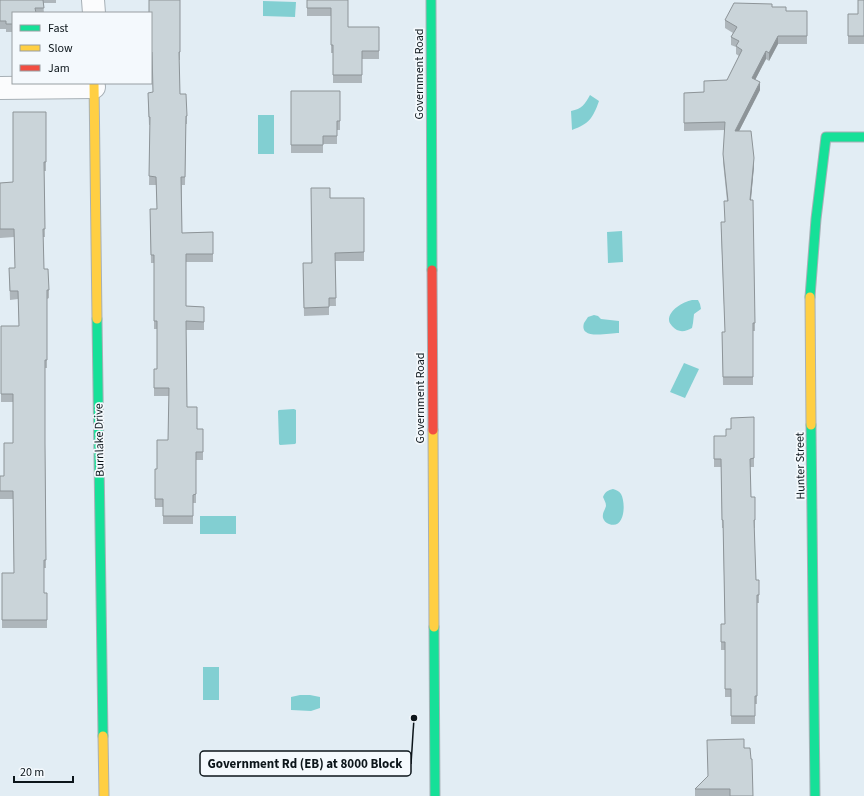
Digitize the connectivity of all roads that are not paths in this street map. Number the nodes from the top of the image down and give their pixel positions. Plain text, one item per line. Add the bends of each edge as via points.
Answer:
1 (94, 0) edge
2 (431, 0) edge
3 (94, 12) edge
4 (94, 85) edge
5 (0, 88) edge
6 (864, 137) edge
7 (104, 796) edge
8 (435, 796) edge
9 (815, 796) edge

1 - 3 street
2 - 8 street, Government Road
4 - 5 street
4 - 7 street, Burnlake Drive
6 - 9 street, Hunter Street via 826,137 812,261 810,302

